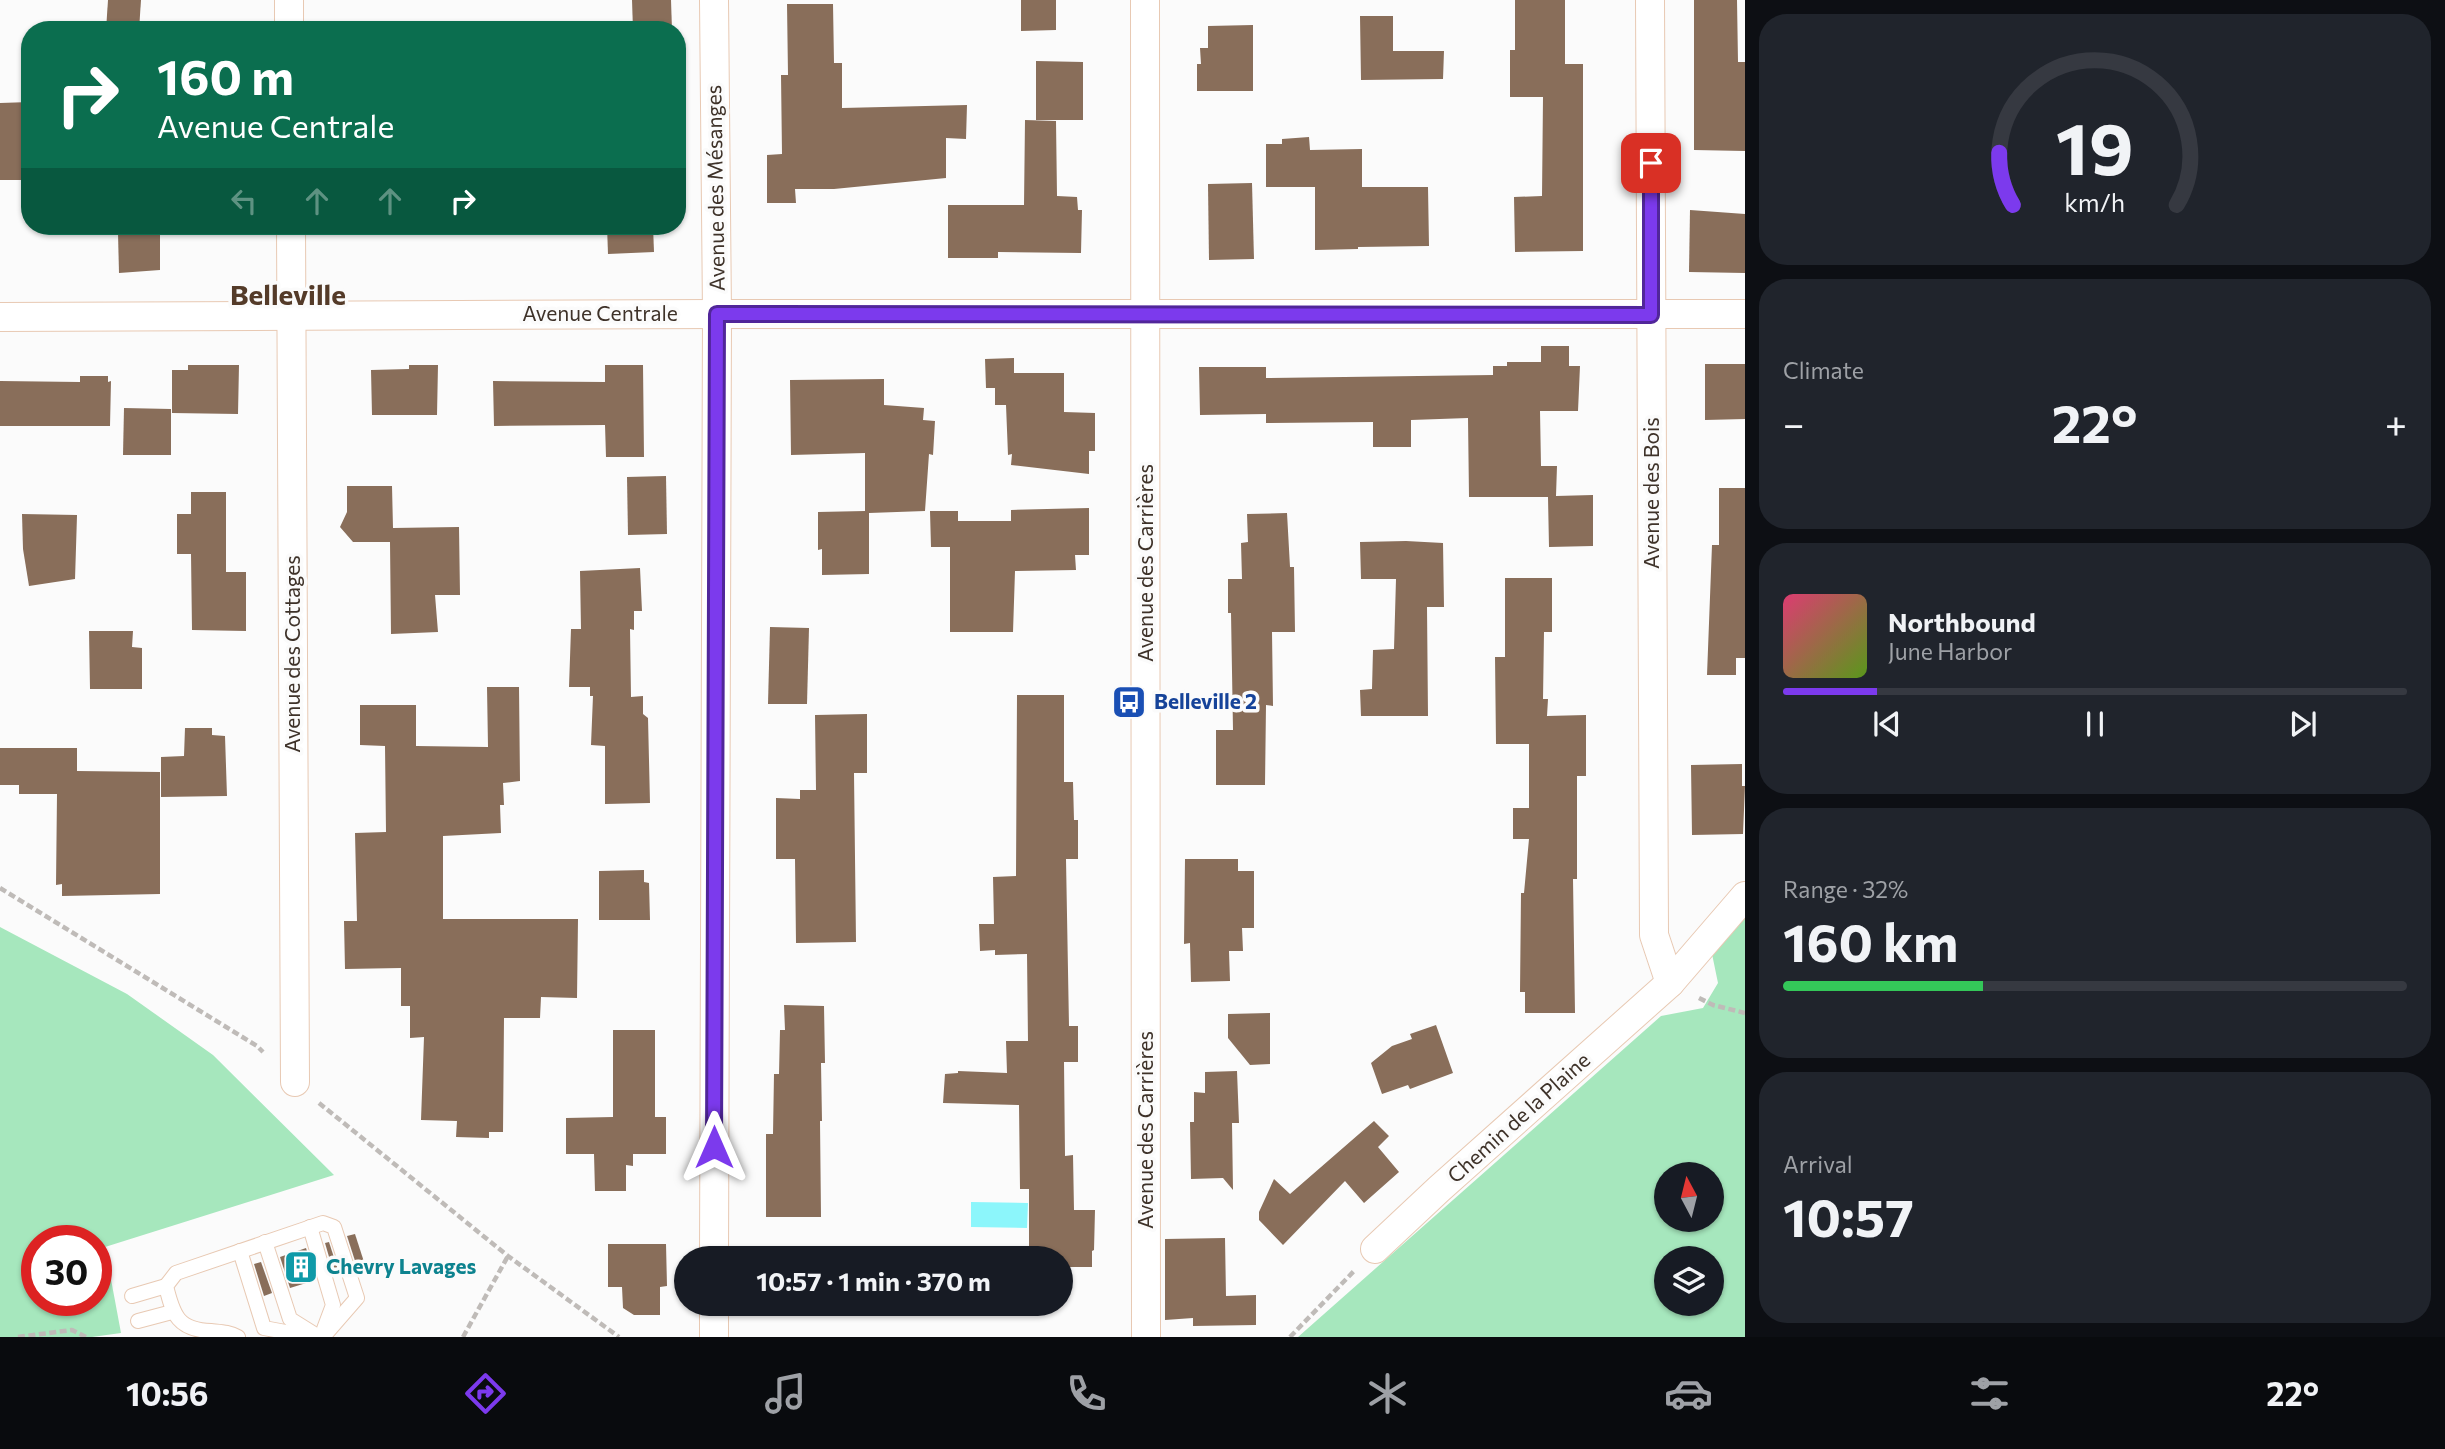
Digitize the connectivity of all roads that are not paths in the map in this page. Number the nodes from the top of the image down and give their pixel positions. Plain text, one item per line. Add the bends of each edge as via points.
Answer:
1 (289, 0) edge
2 (714, 0) edge
3 (1145, 0) edge
4 (1650, 0) edge
5 (289, 21) edge
6 (291, 235) edge
7 (717, 314) junction
8 (1146, 314) junction
9 (1745, 314) edge
10 (1651, 315) junction
11 (0, 317) edge
12 (292, 317) junction
13 (1745, 896) edge
14 (1670, 983) junction
15 (295, 1082) dead end
16 (310, 1227) junction
17 (265, 1242) junction
18 (714, 1246) edge
19 (1376, 1249) road end
20 (240, 1251) junction
21 (166, 1286) junction
22 (132, 1296) dead end
23 (172, 1312) junction
24 (714, 1316) edge
25 (138, 1321) dead end
26 (203, 1334) edge
27 (238, 1337) edge
28 (312, 1337) edge
29 (321, 1337) edge
30 (714, 1337) edge
31 (1146, 1337) edge

1 - 5 street
2 - 7 street, Avenue des Mésanges
3 - 8 street, Avenue des Carrières
4 - 10 street, Avenue des Bois
6 - 12 street, Avenue des Cottages
7 - 8 street, Avenue Centrale
7 - 12 street, Avenue Centrale
7 - 18 street, Avenue des Mésanges
8 - 10 street, Avenue Centrale
8 - 31 street, Avenue des Carrières
9 - 10 street, Avenue Centrale
10 - 14 street, Avenue des Bois via 1654,935
11 - 12 street, Avenue Centrale
12 - 15 street, Avenue des Cottages
13 - 14 street, Chemin de la Plaine
14 - 19 street, Chemin de la Plaine
16 - 17 lane
16 - 29 lane via 333,1305
16 - 29 lane via 323,1223 334,1227 357,1298
17 - 20 lane
17 - 29 lane via 290,1319
20 - 21 lane via 176,1273
20 - 28 lane via 264,1328
21 - 22 lane
21 - 23 lane
23 - 25 lane
23 - 26 lane via 184,1325
24 - 30 street
26 - 27 lane via 229,1332

